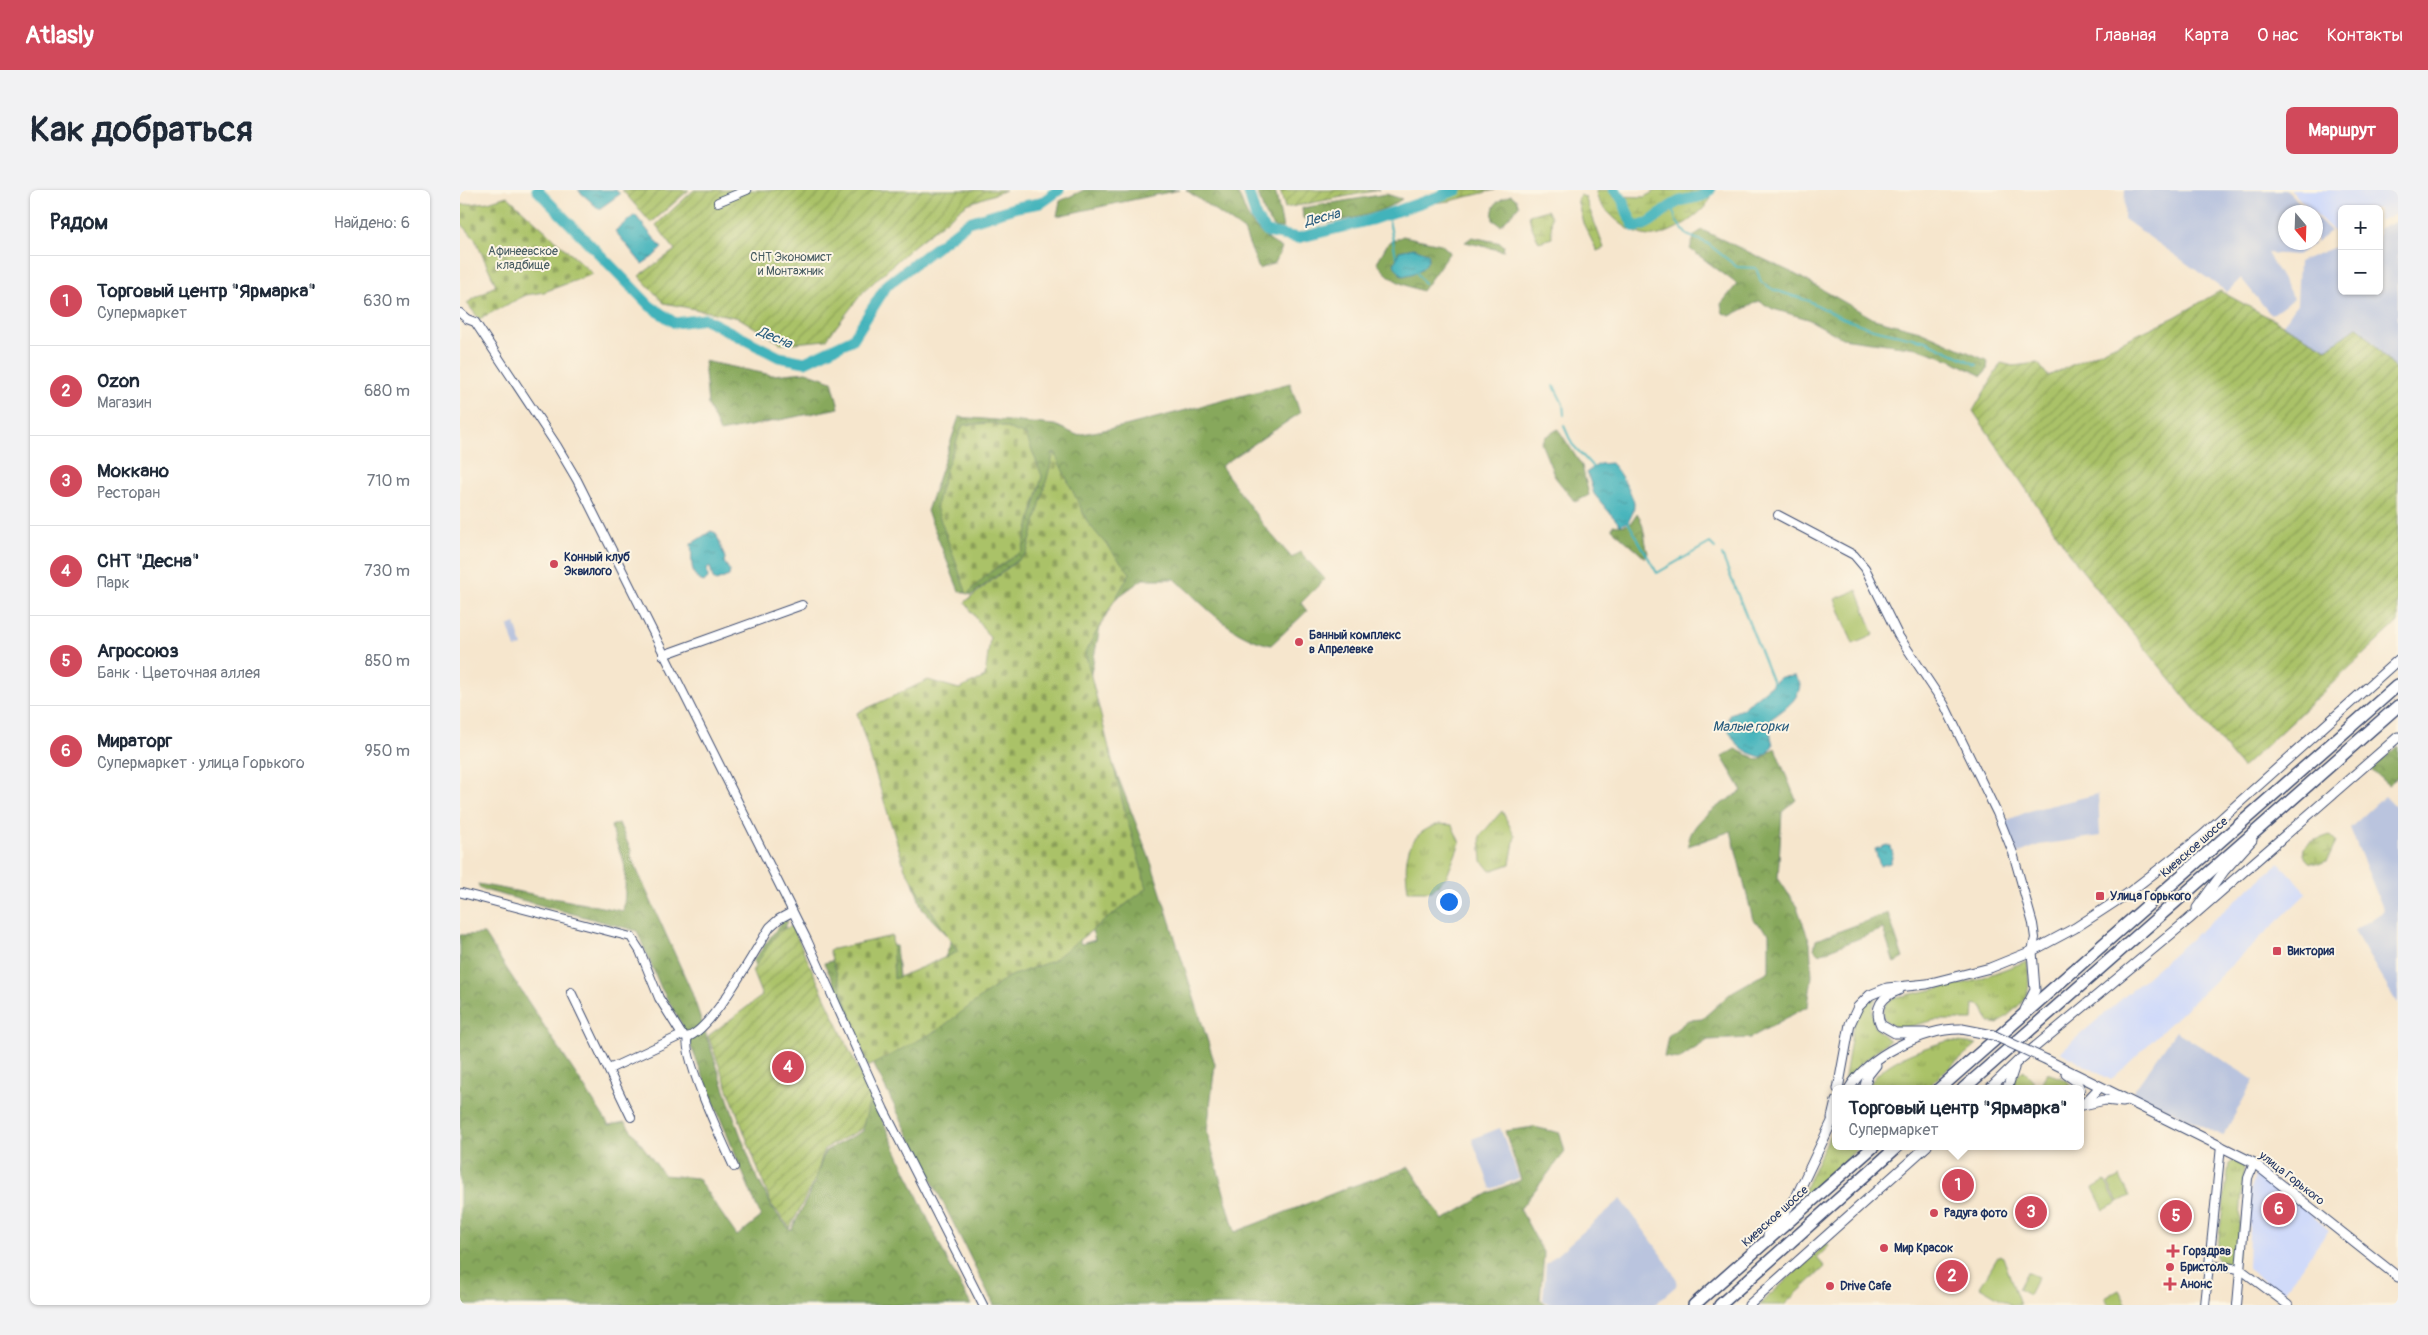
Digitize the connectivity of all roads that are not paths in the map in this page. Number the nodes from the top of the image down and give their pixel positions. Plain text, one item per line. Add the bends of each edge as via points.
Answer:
1 (747, 190) edge
2 (718, 202) dead end
3 (460, 313) edge
4 (1778, 516) dead end
5 (802, 605) dead end
6 (663, 655) junction
7 (2398, 660) edge
8 (2398, 685) edge
9 (2398, 706) edge
10 (2398, 737) edge
11 (2264, 826) junction
12 (462, 893) dead end
13 (792, 912) junction
14 (2188, 920) junction
15 (2032, 951) junction
16 (1910, 987) junction
17 (571, 992) dead end
18 (2018, 1020) junction
19 (1930, 1033) junction
20 (685, 1036) junction
21 (1882, 1057) junction
22 (2048, 1060) junction
23 (2018, 1061) junction
24 (609, 1069) junction
25 (1839, 1085) edge
26 (1852, 1085) edge
27 (1865, 1085) edge
28 (1944, 1085) edge
29 (1968, 1085) edge
30 (1993, 1085) edge
31 (2008, 1085) edge
32 (2077, 1085) edge
33 (2100, 1087) junction
34 (2133, 1104) junction
35 (2084, 1105) edge
36 (2084, 1106) edge
37 (631, 1117) dead end
38 (1832, 1121) edge
39 (2221, 1146) junction
40 (1870, 1150) edge
41 (1894, 1150) edge
42 (1923, 1150) edge
43 (2254, 1163) junction
44 (734, 1166) dead end
45 (1758, 1250) junction
46 (2209, 1265) junction
47 (2240, 1269) junction
48 (2398, 1277) edge
49 (983, 1305) edge
50 (1694, 1305) edge
51 (1720, 1305) edge
52 (1749, 1305) edge
53 (2205, 1305) edge
54 (2237, 1305) edge
55 (2288, 1305) edge

1 - 2 street
3 - 6 street via 476,322 557,446
4 - 15 street via 1854,556 1865,568 1898,635 1944,704 1997,813 2013,853 2033,924
5 - 6 street
6 - 13 street
7 - 15 main road via 2173,859 2075,928
8 - 18 highway, Киевское шоссе
9 - 11 highway
10 - 14 main road
11 - 14 main road via 2230,864
11 - 29 highway
12 - 20 street via 632,937 659,998
13 - 20 street via 778,919 770,928 710,1020 694,1034
13 - 49 street via 884,1110
14 - 23 main road
15 - 16 main road via 1971,973
15 - 18 main road via 2035,990
16 - 19 main road via 1884,998 1878,1010 1880,1021 1884,1028 1895,1033
16 - 25 main road via 1882,990 1870,995 1858,1007 1850,1024
17 - 24 street
18 - 28 highway, Киевское шоссе
19 - 21 main road
19 - 22 main road, bridge via 1962,1029 1993,1034
20 - 24 street
20 - 44 street via 696,1077
21 - 26 main road
21 - 27 main road via 1868,1075
22 - 32 main road
22 - 33 main road
23 - 30 main road
23 - 31 main road
24 - 37 street
33 - 34 main road
33 - 35 main road
34 - 36 main road via 2110,1099
34 - 39 main road, улица Горького
38 - 45 main road via 1797,1195
39 - 43 main road, улица Горького
39 - 46 street
40 - 45 highway, Киевское шоссе
41 - 51 highway
42 - 52 main road
43 - 47 street via 2248,1178
43 - 48 main road, улица Горького
45 - 50 highway, Киевское шоссе
46 - 47 street
46 - 53 street
47 - 54 street
47 - 55 street

